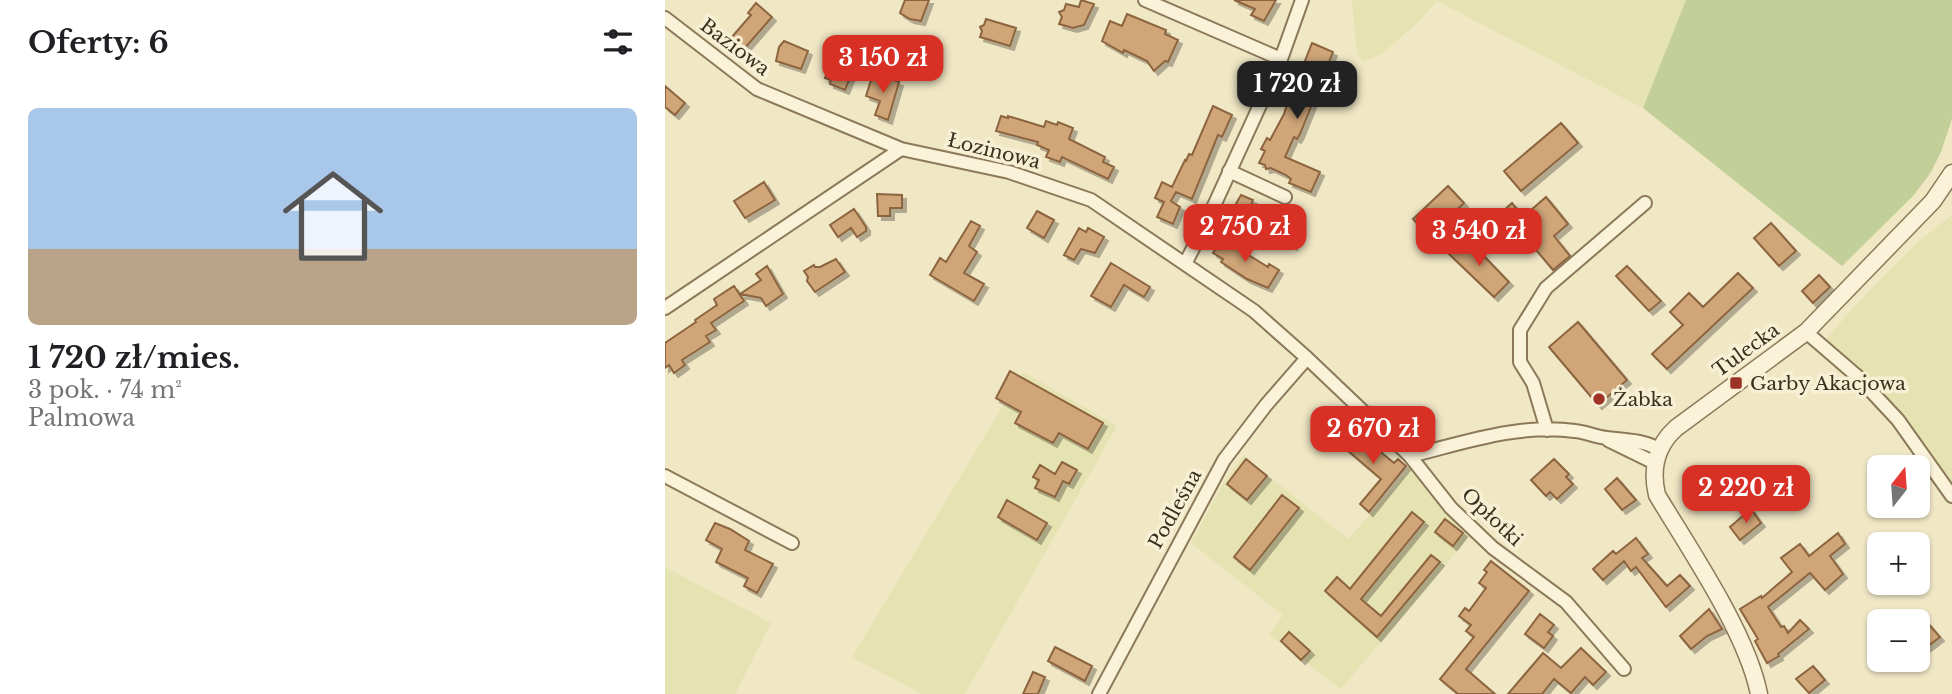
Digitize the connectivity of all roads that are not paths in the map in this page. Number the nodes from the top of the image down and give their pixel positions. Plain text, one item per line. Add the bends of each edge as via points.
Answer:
1 (1303, 0) edge
2 (1149, 1) edge
3 (665, 19) edge
4 (1281, 59) junction
5 (901, 149) junction
6 (1229, 172) junction
7 (1952, 173) edge
8 (1285, 197) dead end
9 (1645, 203) dead end
10 (1185, 264) junction
11 (665, 307) edge
12 (1806, 332) junction
13 (1307, 358) junction
14 (1547, 430) junction
15 (1410, 456) junction
16 (1657, 456) junction
17 (665, 476) edge
18 (1952, 496) edge
19 (792, 543) dead end
20 (1624, 669) dead end
21 (1099, 694) edge
22 (1759, 694) edge

1 - 4 street
2 - 4 street
3 - 5 street, Baziowa via 757,89
4 - 6 street
5 - 10 street, Łozinowa via 1009,172 1091,200
5 - 11 street
6 - 8 street
6 - 10 street
7 - 12 street, Tulecka via 1933,201
9 - 14 street via 1546,288 1520,330 1520,362 1533,383
10 - 13 street, Łozinowa via 1254,311
12 - 16 street, Tulecka via 1676,428
12 - 18 street via 1898,420
13 - 15 street, Opłotki
13 - 21 street, Podleśna via 1224,460
14 - 15 street via 1500,434
14 - 16 street via 1631,439
15 - 20 street, Opłotki via 1451,508 1493,548 1566,602
16 - 22 street via 1657,495 1733,625
17 - 19 street

